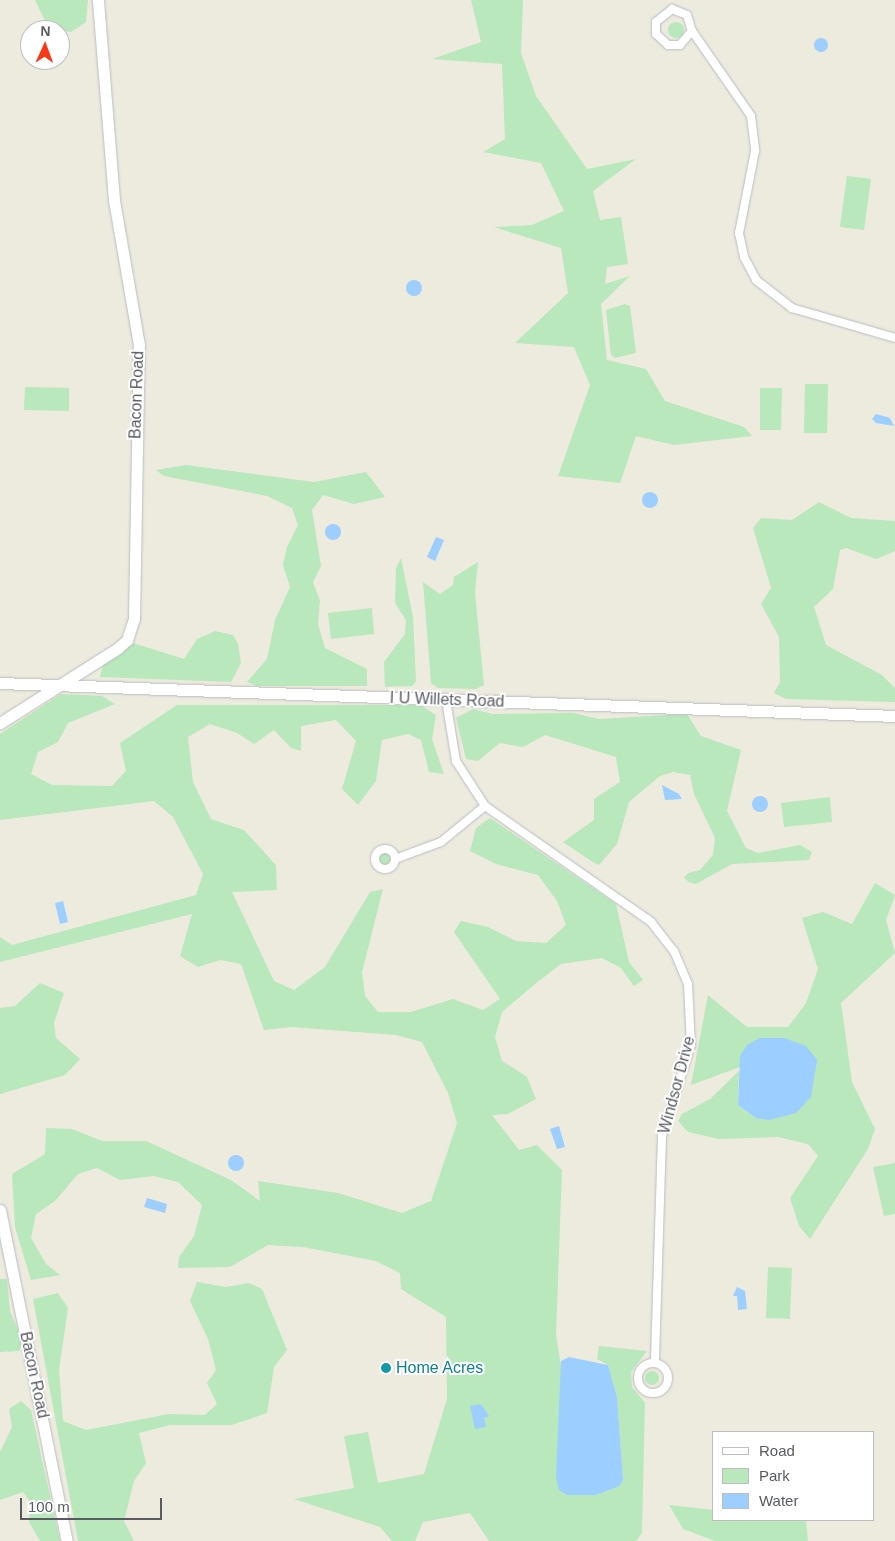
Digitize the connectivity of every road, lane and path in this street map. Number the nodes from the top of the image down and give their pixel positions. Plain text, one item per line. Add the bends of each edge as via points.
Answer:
1 (98, 0) edge
2 (692, 31) junction
3 (895, 338) edge
4 (0, 683) edge
5 (59, 685) junction
6 (446, 700) junction
7 (895, 716) edge
8 (0, 723) edge
9 (485, 806) junction
10 (395, 859) dead end
11 (0, 1210) edge
12 (655, 1363) junction
13 (67, 1541) edge

1 - 5 street, Bacon Road via 114,200 139,345 134,619 127,640
2 - 2 street via 687,15 678,10 662,13 656,22 656,34 668,45 680,45
2 - 3 street via 741,94 754,124 755,152 739,233 744,257 756,280 792,308
4 - 5 street, I U Willets Road
5 - 6 street, I U Willets Road
5 - 8 street, Bacon Road
6 - 7 street, I U Willets Road
6 - 9 street, Windsor Drive via 449,740 473,790
9 - 10 street via 441,842
9 - 12 street, Windsor Drive via 652,922 674,951 688,984 690,1045 662,1136
11 - 13 street, Bacon Road
12 - 12 street via 642,1368 638,1377 640,1386 650,1393 662,1391 668,1382 664,1368

